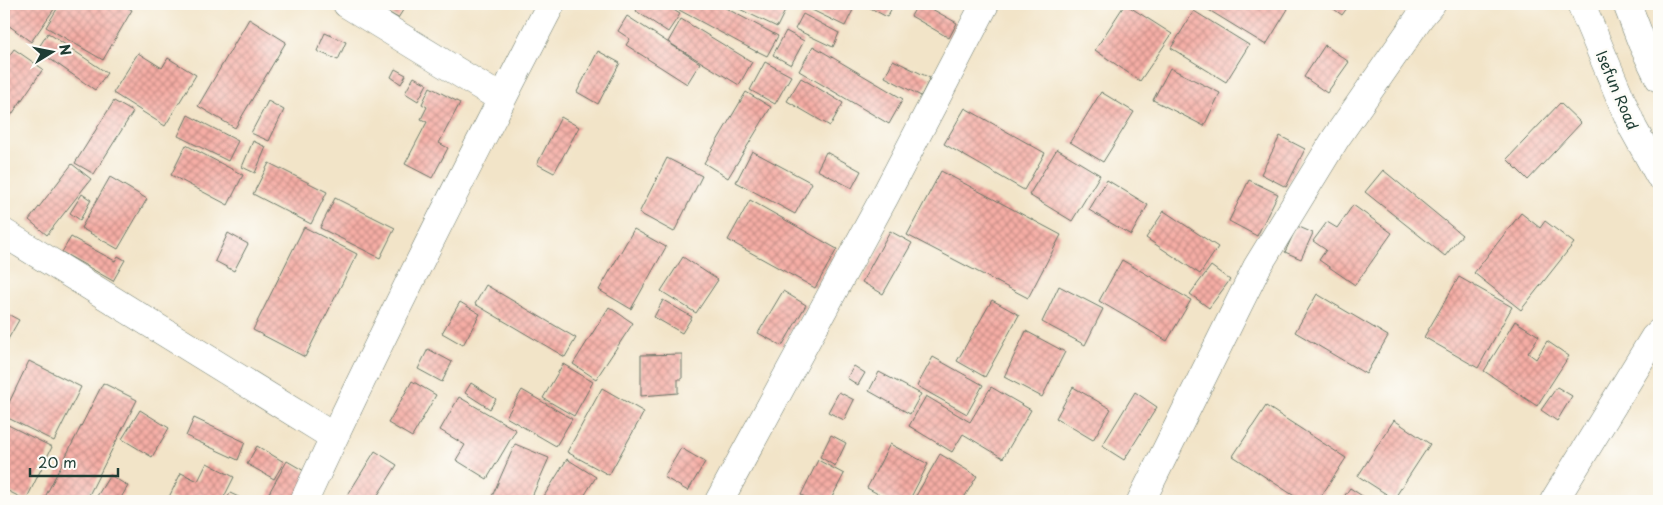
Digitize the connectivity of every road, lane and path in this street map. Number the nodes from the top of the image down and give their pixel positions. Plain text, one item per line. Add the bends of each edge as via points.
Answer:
1 (347, 4) edge
2 (551, 4) edge
3 (985, 4) edge
4 (1431, 4) edge
5 (1581, 4) edge
6 (1627, 4) edge
7 (1659, 78) edge
8 (502, 99) junction
9 (1659, 175) edge
10 (4, 232) edge
11 (1659, 333) edge
12 (334, 437) junction
13 (304, 501) edge
14 (719, 501) edge
15 (1141, 501) edge
16 (1554, 501) edge

1 - 8 street
2 - 8 street
3 - 14 street
4 - 15 street via 1336,138 1257,267
5 - 9 street, Isefun Road via 1633,128
6 - 7 street
8 - 12 street
10 - 12 street
11 - 16 street
12 - 13 street

